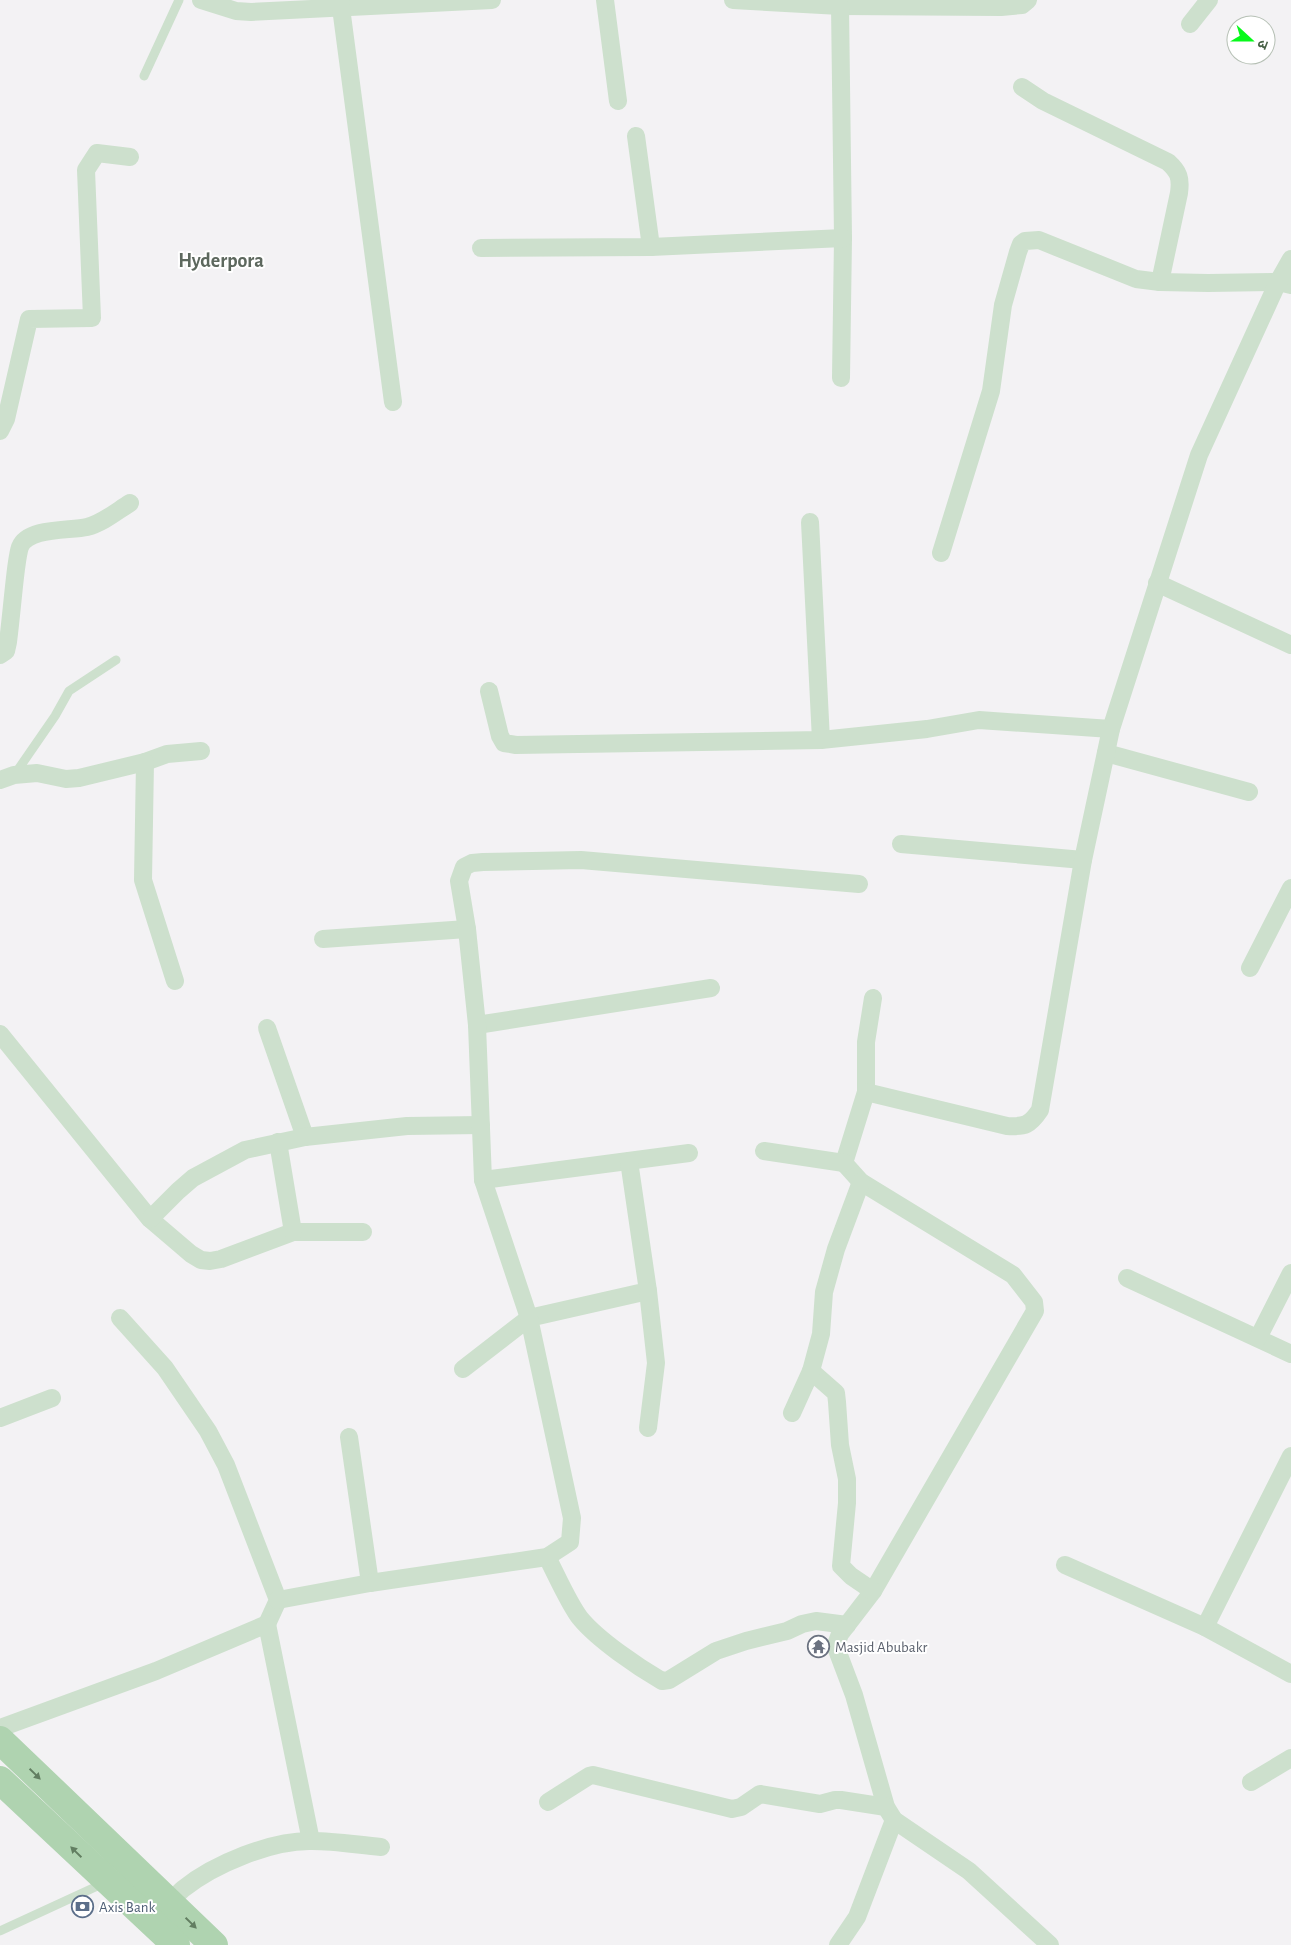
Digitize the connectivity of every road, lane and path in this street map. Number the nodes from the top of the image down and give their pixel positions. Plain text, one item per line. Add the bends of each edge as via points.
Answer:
1 (179, 0) edge
2 (201, 0) edge
3 (492, 0) edge
4 (605, 0) edge
5 (733, 0) edge
6 (1028, 0) edge
7 (1209, 0) edge
8 (341, 4) edge
9 (840, 6) junction
10 (1190, 24) dead end
11 (144, 76) dead end
12 (1022, 87) dead end
13 (618, 101) dead end
14 (636, 136) dead end
15 (130, 157) dead end
16 (842, 238) junction
17 (652, 247) junction
18 (481, 248) dead end
19 (1291, 259) edge
20 (1160, 282) junction
21 (1285, 284) edge
22 (841, 378) dead end
23 (393, 402) dead end
24 (2, 423) edge
25 (130, 503) dead end
26 (810, 522) dead end
27 (941, 553) dead end
28 (1157, 583) junction
29 (1291, 645) edge
30 (0, 655) edge
31 (116, 660) dead end
32 (489, 691) dead end
33 (1110, 728) junction
34 (821, 740) junction
35 (201, 751) dead end
36 (1106, 753) junction
37 (145, 762) junction
38 (7, 777) edge
39 (1249, 792) dead end
40 (902, 844) dead end
41 (1083, 860) junction
42 (859, 884) dead end
43 (1291, 888) edge
44 (467, 929) junction
45 (323, 939) dead end
46 (1250, 968) dead end
47 (175, 981) dead end
48 (711, 988) dead end
49 (873, 998) dead end
50 (477, 1025) junction
51 (267, 1028) dead end
52 (0, 1034) edge
53 (866, 1092) junction
54 (480, 1125) junction
55 (305, 1137) junction
56 (278, 1142) junction
57 (764, 1151) dead end
58 (689, 1153) dead end
59 (629, 1161) junction
60 (844, 1162) junction
61 (483, 1180) junction
62 (861, 1182) junction
63 (150, 1219) junction
64 (293, 1232) junction
65 (363, 1232) dead end
66 (1291, 1273) edge
67 (1126, 1278) dead end
68 (648, 1291) junction
69 (120, 1318) dead end
70 (529, 1318) junction
71 (1258, 1338) junction
72 (1291, 1354) edge
73 (463, 1370) dead end
74 (811, 1371) junction
75 (52, 1398) dead end
76 (792, 1413) dead end
77 (0, 1418) edge
78 (648, 1428) dead end
79 (349, 1437) dead end
80 (1291, 1456) edge
81 (547, 1557) junction
82 (1065, 1565) dead end
83 (370, 1583) junction
84 (873, 1591) junction
85 (278, 1600) junction
86 (266, 1624) junction
87 (847, 1625) junction
88 (1205, 1627) junction
89 (1291, 1674) edge
90 (0, 1728) edge
91 (0, 1740) edge
92 (1291, 1758) edge
93 (0, 1780) edge
94 (1251, 1782) dead end
95 (548, 1802) dead end
96 (890, 1813) junction
97 (311, 1840) junction
98 (381, 1847) dead end
99 (106, 1881) junction
100 (170, 1903) junction
101 (0, 1931) edge
102 (176, 1945) edge
103 (214, 1945) edge
104 (838, 1945) edge
105 (1050, 1945) edge

1 - 11 lane
2 - 8 street via 251,12
3 - 8 street
4 - 13 street
5 - 9 street
6 - 9 street via 1022,5 1001,8
7 - 10 street
8 - 23 street
9 - 16 street
12 - 20 street via 1043,101 1168,162 1177,170 1181,181
14 - 17 street
15 - 24 street via 97,153 86,170 92,318 29,319
16 - 17 street
16 - 22 street
17 - 18 street
19 - 21 street
20 - 21 street
20 - 27 street via 1136,279 1039,240 1021,244 1003,305 991,391
21 - 28 street via 1199,455
25 - 30 street via 86,527 63,528 24,541 17,566 8,642 6,651
26 - 34 street
28 - 29 street
28 - 33 street
31 - 38 lane via 69,692 55,716
32 - 34 street via 500,736 504,743 516,745
33 - 34 street via 979,720
33 - 36 street
35 - 37 street via 167,754
36 - 39 street
36 - 41 street
37 - 38 street via 79,778 66,779 37,773
37 - 47 street via 143,880
40 - 41 street
41 - 53 street via 1040,1110 1033,1120 1021,1127 1007,1126
42 - 44 street via 581,860 472,863 464,867 459,881
43 - 46 street
44 - 45 street
44 - 50 street
48 - 50 street
49 - 53 street via 866,1042
50 - 54 street
51 - 55 street
52 - 63 street
53 - 60 street
54 - 55 street via 407,1126
54 - 61 street
55 - 56 street
56 - 63 street via 246,1150 206,1170 178,1191
56 - 64 street
57 - 60 street
58 - 59 street
59 - 61 street
59 - 68 street
60 - 62 street
61 - 70 street
62 - 74 street via 824,1292 821,1334
62 - 84 street via 1013,1275 1034,1302 1035,1312
63 - 64 street via 191,1254 210,1261
64 - 65 street
66 - 71 street
67 - 71 street
68 - 70 street
68 - 78 street via 656,1363
69 - 85 street via 165,1368 208,1431 226,1465
70 - 73 street
70 - 81 street via 572,1518 570,1542
71 - 72 street
74 - 76 street
74 - 84 street via 836,1393 840,1445 847,1479 841,1566
75 - 77 street
79 - 83 street
80 - 88 street
81 - 83 street
81 - 87 street via 580,1617 619,1651 662,1681 716,1652 802,1624 816,1621
82 - 88 street
83 - 85 street
84 - 87 street
85 - 86 street
86 - 90 street via 156,1671
86 - 97 street
87 - 96 street via 840,1634 837,1650
88 - 89 street
91 -> 100 main road
92 - 94 street
99 -> 93 main road
95 - 96 street via 593,1775 732,1809 760,1794 820,1804 841,1800
96 - 104 street via 857,1917
96 - 105 street via 969,1871
97 - 98 street
97 - 100 street via 250,1854 207,1874 183,1889
99 - 101 lane
99 - 102 main road
100 -> 103 main road

